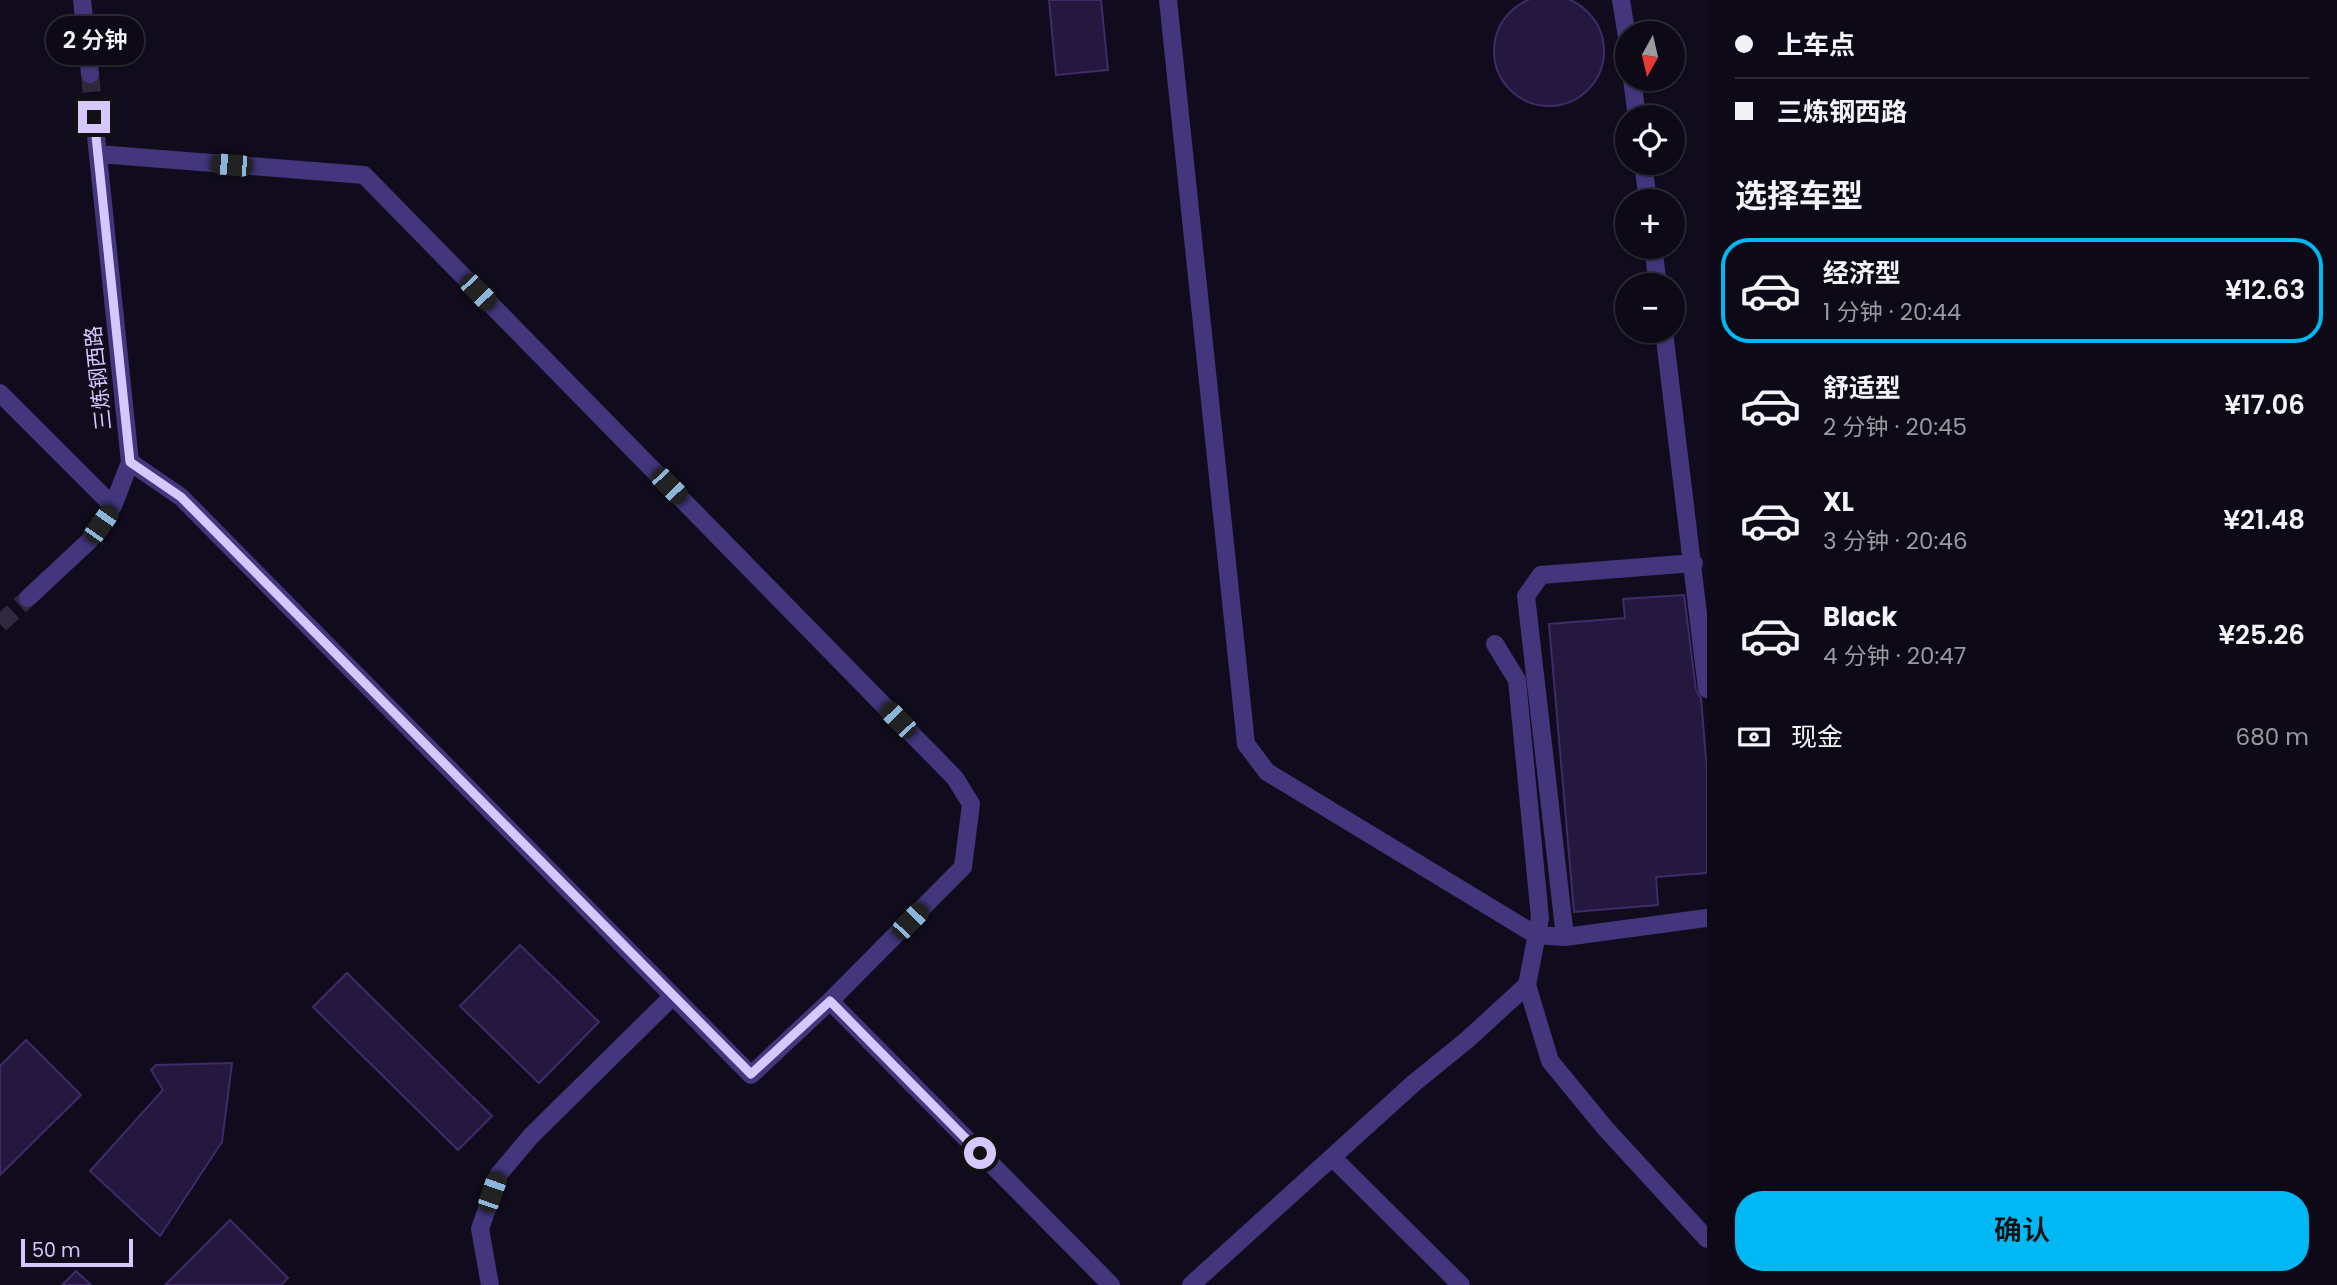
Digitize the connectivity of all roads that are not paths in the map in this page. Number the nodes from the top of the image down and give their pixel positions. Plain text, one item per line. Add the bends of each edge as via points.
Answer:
1 (82, 0) edge
2 (1168, 0) edge
3 (1620, 0) edge
4 (1624, 21) edge
5 (90, 74) tunnel mouth
6 (94, 117) tunnel mouth
7 (98, 154) junction
8 (1666, 343) edge
9 (0, 393) edge
10 (130, 462) junction
11 (113, 506) junction
12 (1693, 563) junction
13 (28, 598) tunnel mouth
14 (1495, 644) dead end
15 (1707, 689) edge
16 (1707, 918) edge
17 (1536, 935) junction
18 (1565, 937) junction
19 (1527, 985) junction
20 (673, 996) junction
21 (830, 1001) junction
22 (1332, 1157) junction
23 (1707, 1239) edge
24 (490, 1285) edge
25 (1111, 1285) edge
26 (1191, 1285) edge
27 (1461, 1285) edge

1 - 5 lane
2 - 17 lane via 1246,744 1267,772
3 - 4 lane
6 - 7 lane, 三炼钢西路
7 - 10 lane, 三炼钢西路
7 - 21 lane via 364,175 955,778 971,804 963,867
8 - 12 lane
9 - 11 lane
10 - 11 lane, 三炼钢西路
10 - 20 lane via 181,497
11 - 13 lane, 三炼钢西路 via 89,541
12 - 15 lane
12 - 18 lane via 1541,575 1525,596
14 - 17 lane via 1517,680 1540,918
16 - 18 lane
17 - 18 lane
17 - 19 lane
19 - 22 lane
19 - 23 lane via 1550,1061
20 - 21 lane via 751,1074
20 - 24 lane via 539,1128 499,1174 480,1228
21 - 25 lane
22 - 26 lane
22 - 27 lane

